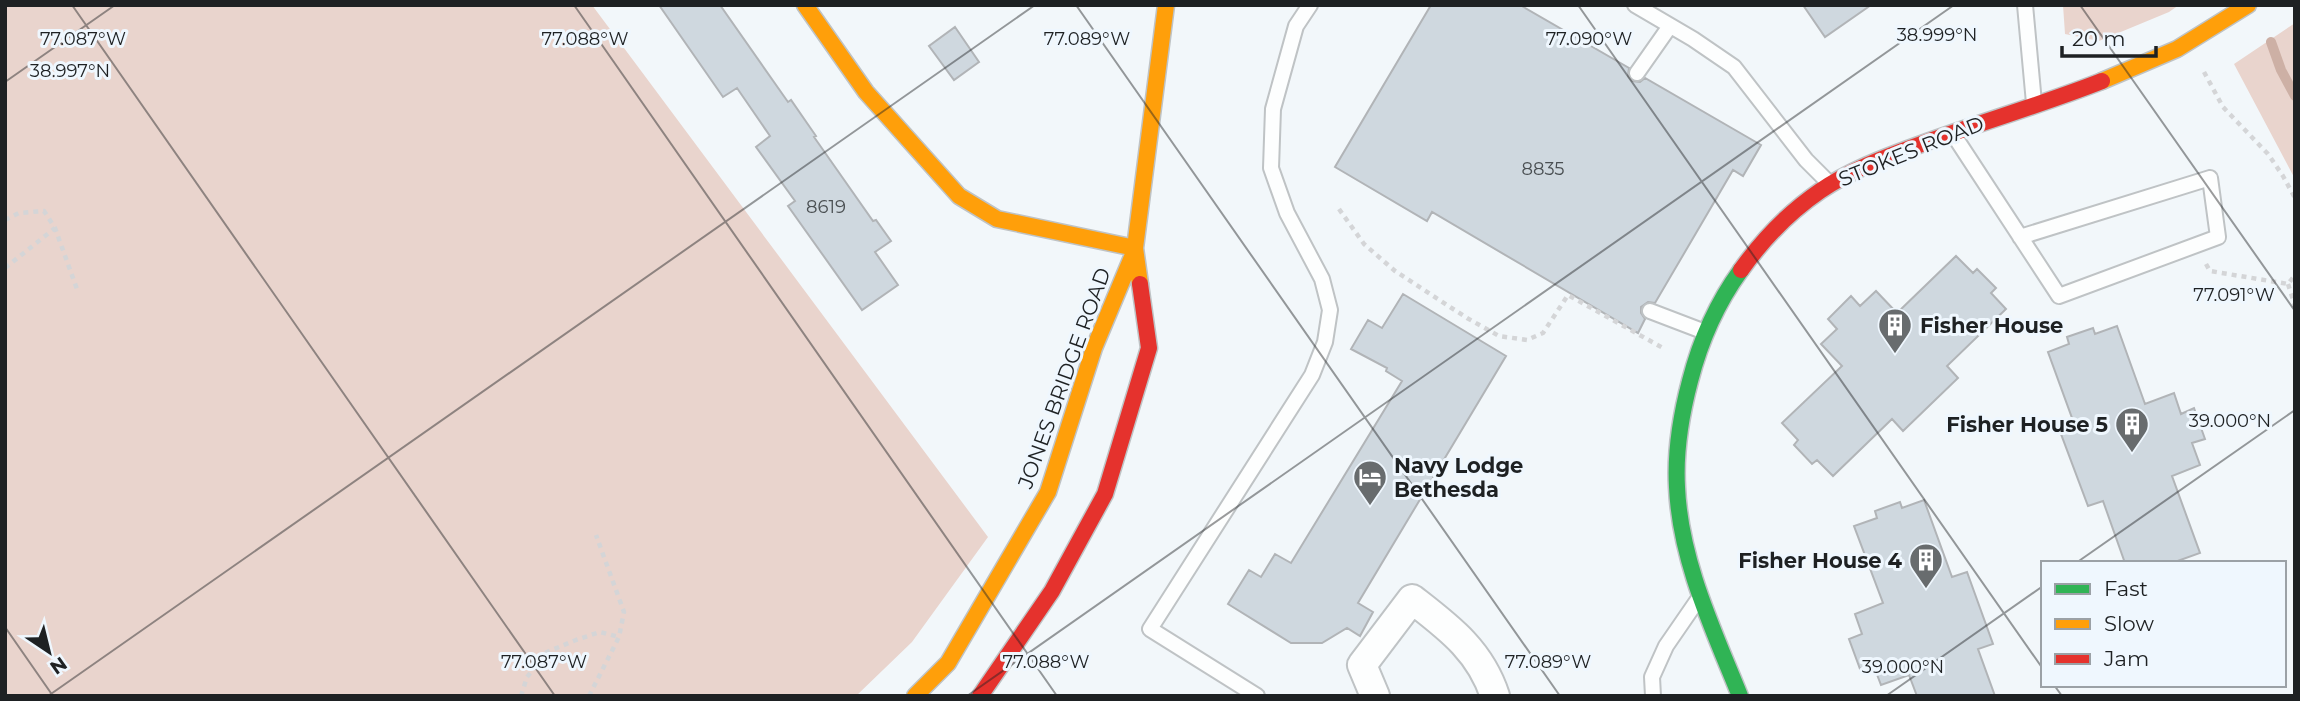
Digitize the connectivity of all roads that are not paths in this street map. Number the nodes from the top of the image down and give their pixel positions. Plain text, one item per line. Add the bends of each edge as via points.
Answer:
1 (805, 5) edge
2 (1166, 5) edge
3 (1310, 5) edge
4 (1636, 5) edge
5 (2025, 5) edge
6 (2248, 5) edge
7 (1670, 26) junction
8 (1637, 73) dead end
9 (2034, 104) junction
10 (1952, 132) junction
11 (1830, 184) junction
12 (2020, 237) junction
13 (1135, 248) junction
14 (1650, 311) dead end
15 (1705, 332) junction
16 (1700, 597) junction
17 (981, 692) edge
18 (915, 696) edge
19 (1257, 696) edge
20 (1375, 696) edge
21 (1495, 696) edge
22 (1653, 696) edge
23 (1740, 696) edge

1 - 13 street via 866,92 959,196 997,219
2 - 13 street, JONES BRIDGE ROAD
3 - 19 lane via 1296,26 1273,109 1272,167 1287,213 1322,279 1330,310 1325,342 1312,375 1150,629
4 - 7 lane
5 - 9 lane
6 - 9 street, STOKES ROAD via 2153,61
7 - 8 lane
7 - 11 lane via 1734,67
9 - 10 street, STOKES ROAD
10 - 11 street, STOKES ROAD
10 - 12 lane
11 - 15 street, STOKES ROAD via 1768,236 1739,272
12 - 12 lane via 2059,296 2218,237 2210,178
13 - 17 street, JONES BRIDGE ROAD via 1149,348 1105,494 1052,592
13 - 18 street, JONES BRIDGE ROAD via 1094,348 1048,492 952,667
14 - 15 lane
15 - 16 street, STOKES ROAD via 1689,376 1676,481 1691,572
16 - 22 lane via 1666,646 1652,677
16 - 23 street, STOKES ROAD
20 - 21 street via 1362,665 1412,599 1478,659

